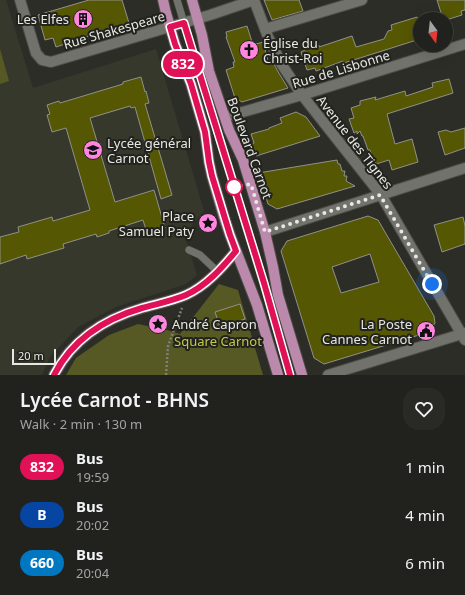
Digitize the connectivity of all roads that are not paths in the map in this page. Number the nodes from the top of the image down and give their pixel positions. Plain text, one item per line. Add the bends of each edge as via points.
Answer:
1 (20, 0) edge
2 (163, 0) edge
3 (177, 0) edge
4 (192, 0) edge
5 (254, 0) edge
6 (362, 0) edge
7 (198, 18) junction
8 (184, 23) junction
9 (170, 27) junction
10 (265, 29) junction
11 (465, 44) edge
12 (302, 95) junction
13 (225, 117) junction
14 (465, 168) edge
15 (380, 195) junction
16 (265, 232) junction
17 (190, 250) dead end
18 (236, 251) junction
19 (218, 272) junction
20 (464, 336) edge
21 (54, 375) edge
22 (278, 375) edge
23 (290, 375) edge
24 (302, 375) edge
25 (328, 375) edge

1 - 9 street, Rue Shakespeare via 36,53 42,60 51,62
2 - 9 main road
3 - 8 lane
4 - 7 main road, Boulevard Carnot
5 - 7 street, Rue Shakespeare
5 - 10 street, Avenue des Tignes
6 - 10 street
7 - 8 street, Rue Shakespeare
7 - 13 main road, Boulevard Carnot via 209,71
8 - 9 street, Rue Shakespeare
8 - 23 lane
9 - 18 main road via 191,84 205,132 212,176
10 - 12 street, Avenue des Tignes via 282,65
11 - 12 street, Rue de Lisbonne
12 - 13 street, Rue de Lisbonne
12 - 15 street, Avenue des Tignes
13 - 16 main road, Boulevard Carnot via 243,160
14 - 15 street
15 - 16 street
15 - 20 street, Avenue des Tignes
16 - 24 main road, Boulevard Carnot via 278,295
17 - 19 lane via 200,255
18 - 19 main road
18 - 22 main road via 257,305
19 - 21 main road via 186,295 117,317 96,329 78,342
20 - 25 street

